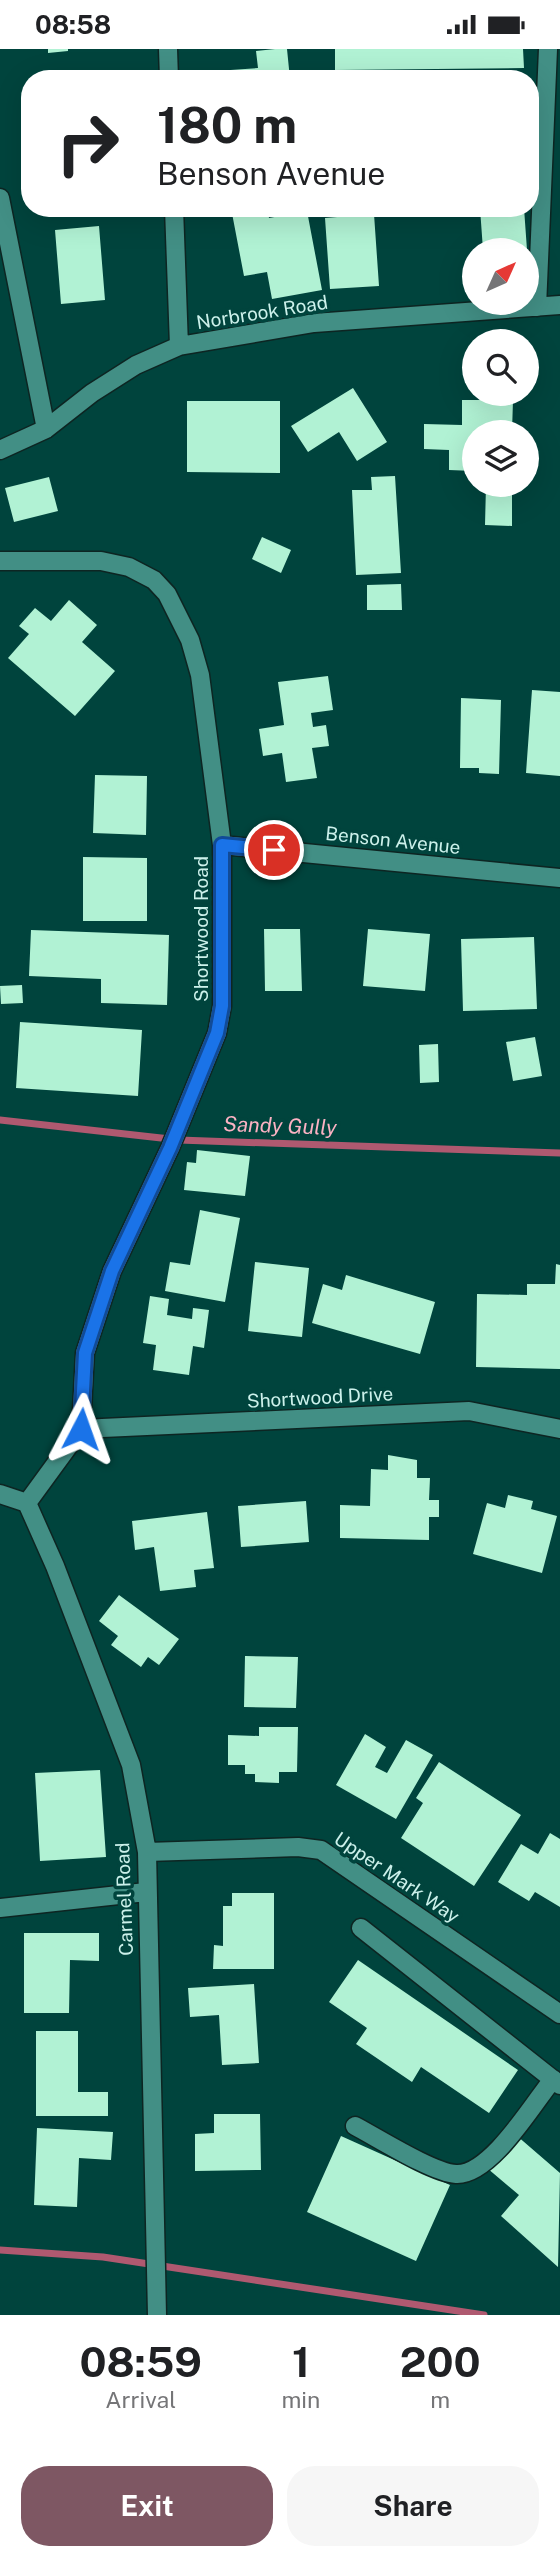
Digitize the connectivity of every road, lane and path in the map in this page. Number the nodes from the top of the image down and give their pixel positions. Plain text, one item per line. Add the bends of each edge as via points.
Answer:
1 (168, 49) edge
2 (548, 49) edge
3 (169, 70) edge
4 (0, 198) edge
5 (174, 217) edge
6 (539, 260) edge
7 (560, 305) edge
8 (539, 307) edge
9 (462, 312) edge
10 (179, 346) junction
11 (46, 429) junction
12 (0, 450) edge
13 (0, 561) edge
14 (222, 845) junction
15 (560, 878) edge
16 (81, 1429) junction
17 (560, 1429) edge
18 (0, 1494) edge
19 (27, 1503) junction
20 (147, 1852) junction
21 (146, 1892) junction
22 (0, 1908) edge
23 (360, 1928) dead end
24 (560, 2014) edge
25 (556, 2082) edge
26 (355, 2126) dead end
27 (157, 2315) edge

1 - 3 street
2 - 6 street
4 - 11 street
5 - 10 street
7 - 8 street, Norbrook Road
9 - 10 street, Norbrook Road via 314,323
10 - 11 street, Norbrook Road via 136,365
11 - 12 street, Norbrook Road
13 - 14 street, Shortwood Road via 110,563 129,567 167,594 190,640 200,675
14 - 15 street, Benson Avenue
14 - 16 street, Shortwood Road via 222,1006 217,1033 112,1271 85,1353
16 - 17 street, Shortwood Drive via 469,1411
16 - 19 street
18 - 19 street
19 - 20 street, Carmel Road via 131,1765
20 - 21 street, Carmel Road
20 - 24 street, Upper Mark Way via 321,1850
21 - 22 street
21 - 27 street, Carmel Road
23 - 25 street
25 - 26 street via 491,2157 470,2172 444,2171

